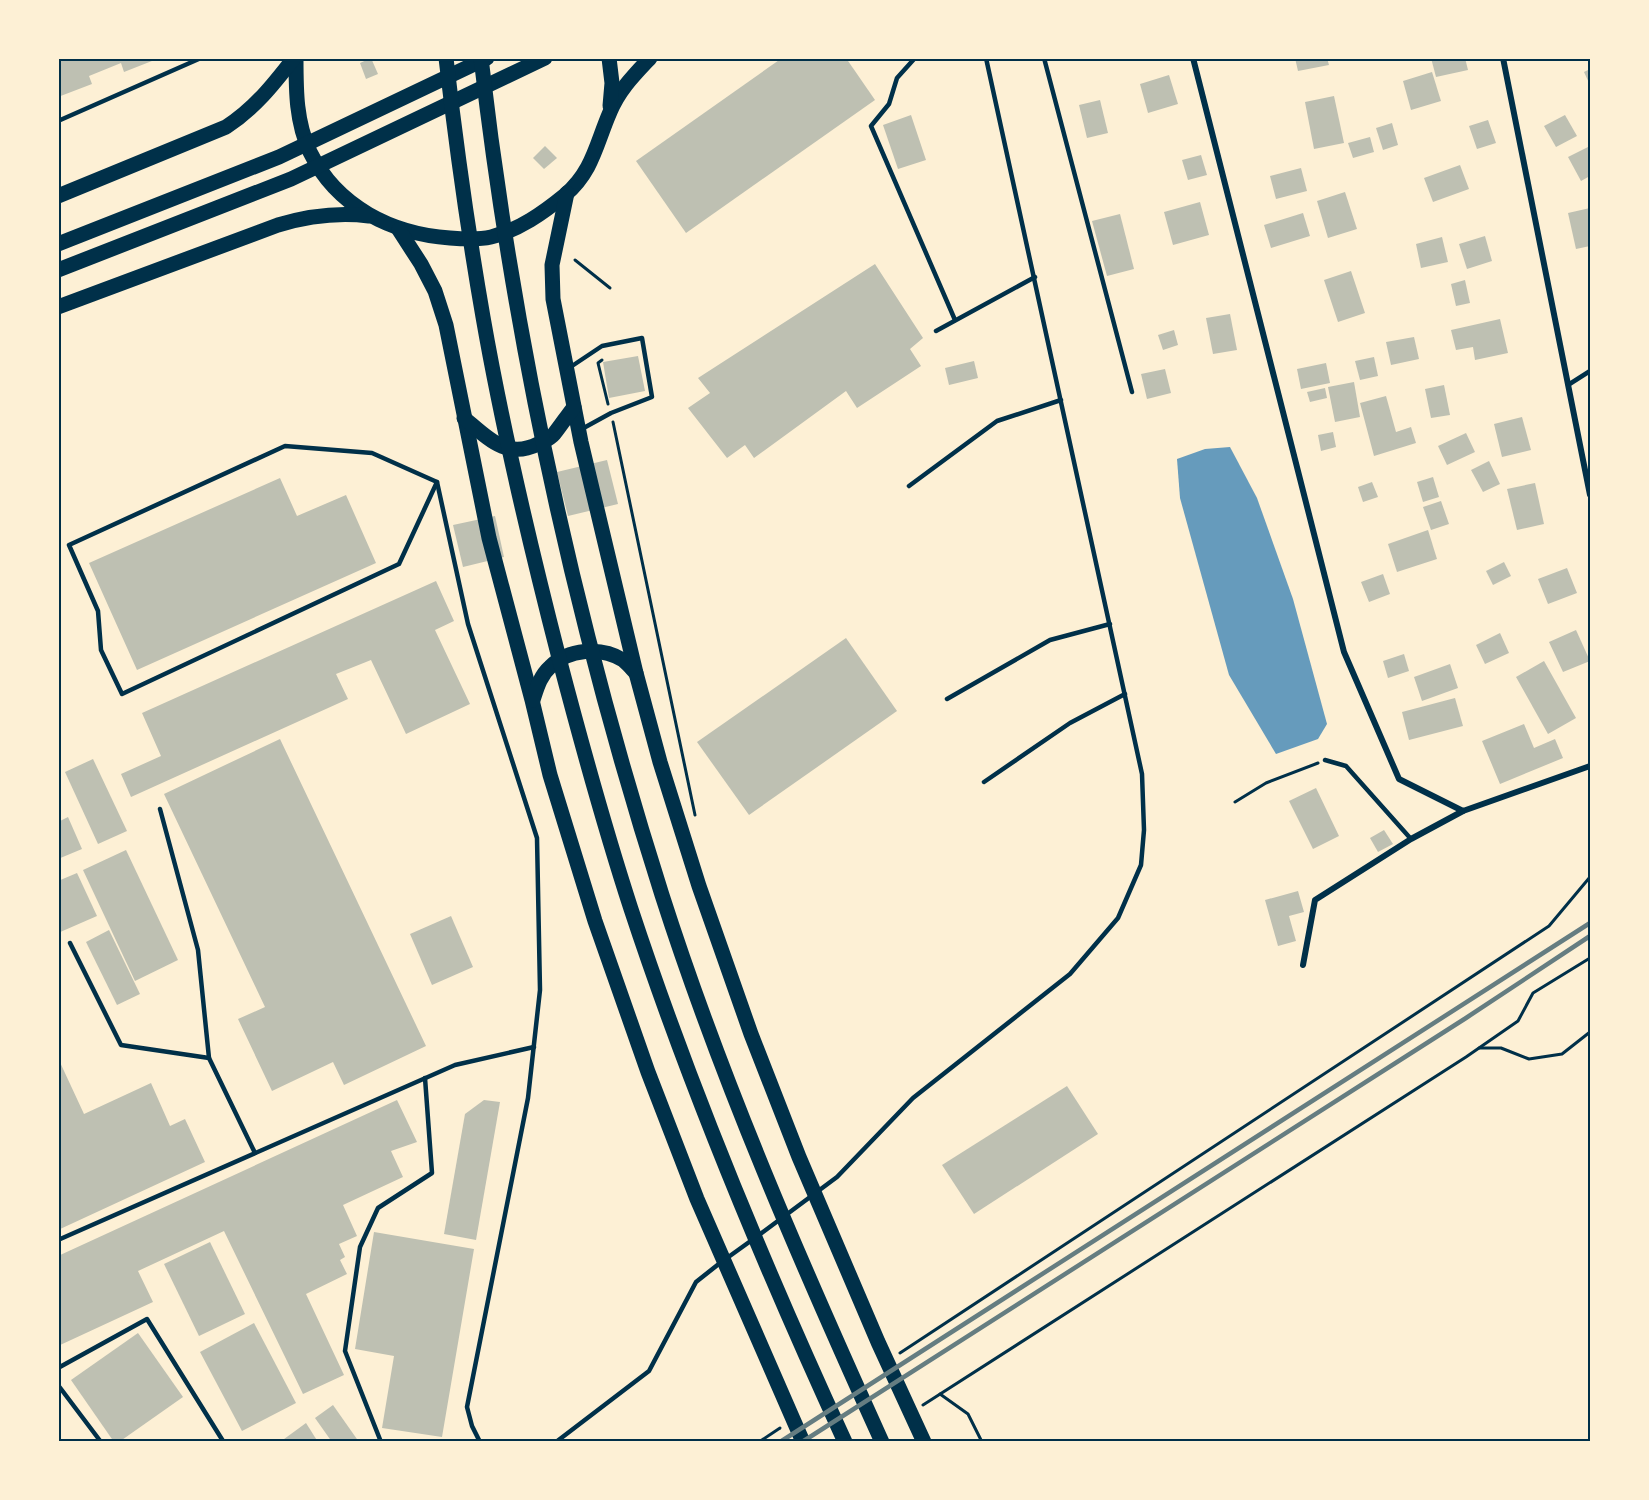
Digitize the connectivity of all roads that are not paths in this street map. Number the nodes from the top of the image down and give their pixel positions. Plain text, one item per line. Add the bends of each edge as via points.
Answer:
1 (201, 58) edge
2 (295, 58) edge
3 (446, 58) edge
4 (481, 58) edge
5 (488, 58) edge
6 (545, 58) edge
7 (609, 58) edge
8 (650, 58) edge
9 (915, 58) edge
10 (986, 58) edge
11 (1044, 58) edge
12 (1192, 58) edge
13 (1503, 58) edge
14 (609, 112) junction
15 (58, 121) edge
16 (567, 193) junction
17 (58, 196) edge
18 (372, 216) junction
19 (399, 230) junction
20 (58, 244) edge
21 (58, 270) edge
22 (1035, 277) junction
23 (58, 307) edge
24 (955, 320) junction
25 (936, 331) dead end
26 (566, 369) junction
27 (1590, 371) edge
28 (1568, 385) junction
29 (1132, 392) dead end
30 (1061, 400) junction
31 (574, 407) junction
32 (464, 418) junction
33 (578, 431) junction
34 (437, 482) junction
35 (909, 486) dead end
36 (1590, 495) edge
37 (1110, 624) junction
38 (636, 673) junction
39 (1125, 694) junction
40 (947, 699) dead end
41 (532, 700) junction
42 (1325, 760) road end
43 (1590, 766) edge
44 (984, 782) dead end
45 (160, 809) dead end
46 (1463, 811) junction
47 (1411, 839) junction
48 (70, 943) dead end
49 (1303, 965) dead end
50 (534, 1047) junction
51 (209, 1058) junction
52 (425, 1078) junction
53 (255, 1153) junction
54 (58, 1240) edge
55 (58, 1368) edge
56 (58, 1385) edge
57 (223, 1441) edge
58 (101, 1442) edge
59 (381, 1442) edge
60 (480, 1442) edge
61 (556, 1442) edge
62 (803, 1442) edge
63 (844, 1442) edge
64 (882, 1442) edge
65 (924, 1442) edge

1 - 15 lane
2 - 17 main road via 262,97 226,127
2 - 18 main road via 299,122 310,152 343,196
3 - 63 main road via 460,178 508,446 587,767 679,1047 732,1184
4 - 64 main road via 496,185 543,450 620,758 711,1036 764,1171
5 - 20 main road via 279,157
6 - 21 main road via 291,179
7 - 14 main road
8 - 14 main road via 624,86
9 - 24 lane via 897,78 889,104 871,126
10 - 22 lane
11 - 29 lane
12 - 46 street via 1344,652 1399,779
13 - 28 street
14 - 16 main road via 586,171
16 - 19 main road via 541,214 490,237 431,237
16 - 26 main road via 552,265 553,298
18 - 19 main road
18 - 23 main road via 309,216
19 - 32 main road via 436,294
22 - 24 lane
22 - 30 lane
24 - 25 lane
26 - 31 main road
26 - 33 lane via 602,346 642,338 652,397
27 - 28 lane
28 - 36 street
30 - 35 lane via 997,421
30 - 37 lane
31 - 32 main road via 547,440 515,450 492,442
31 - 33 main road
32 - 41 main road via 489,537
33 - 38 main road
34 - 34 lane via 372,453 285,446 69,544 98,611 101,650 122,694 399,564
34 - 50 lane via 468,624 537,838 540,990
37 - 39 lane
37 - 40 lane via 1050,640
38 - 41 main road via 622,660 604,652 585,651 550,666 538,682
38 - 65 main road via 699,886 751,1034 799,1157
39 - 44 lane via 1070,723
39 - 61 lane via 1142,774 1144,830 1141,865 1118,918 1070,974 913,1098 837,1177 696,1282 649,1371
41 - 62 main road via 578,866 660,1104
42 - 47 lane via 1346,766
43 - 46 street
45 - 51 lane via 198,950
46 - 47 street
47 - 49 street via 1315,900
48 - 51 lane via 121,1045
50 - 52 lane via 454,1065
50 - 60 lane via 528,1098 467,1407
51 - 53 lane
52 - 53 lane
52 - 59 lane via 432,1173 378,1208 360,1247 345,1351
53 - 54 lane
55 - 57 lane via 147,1319
56 - 58 lane

